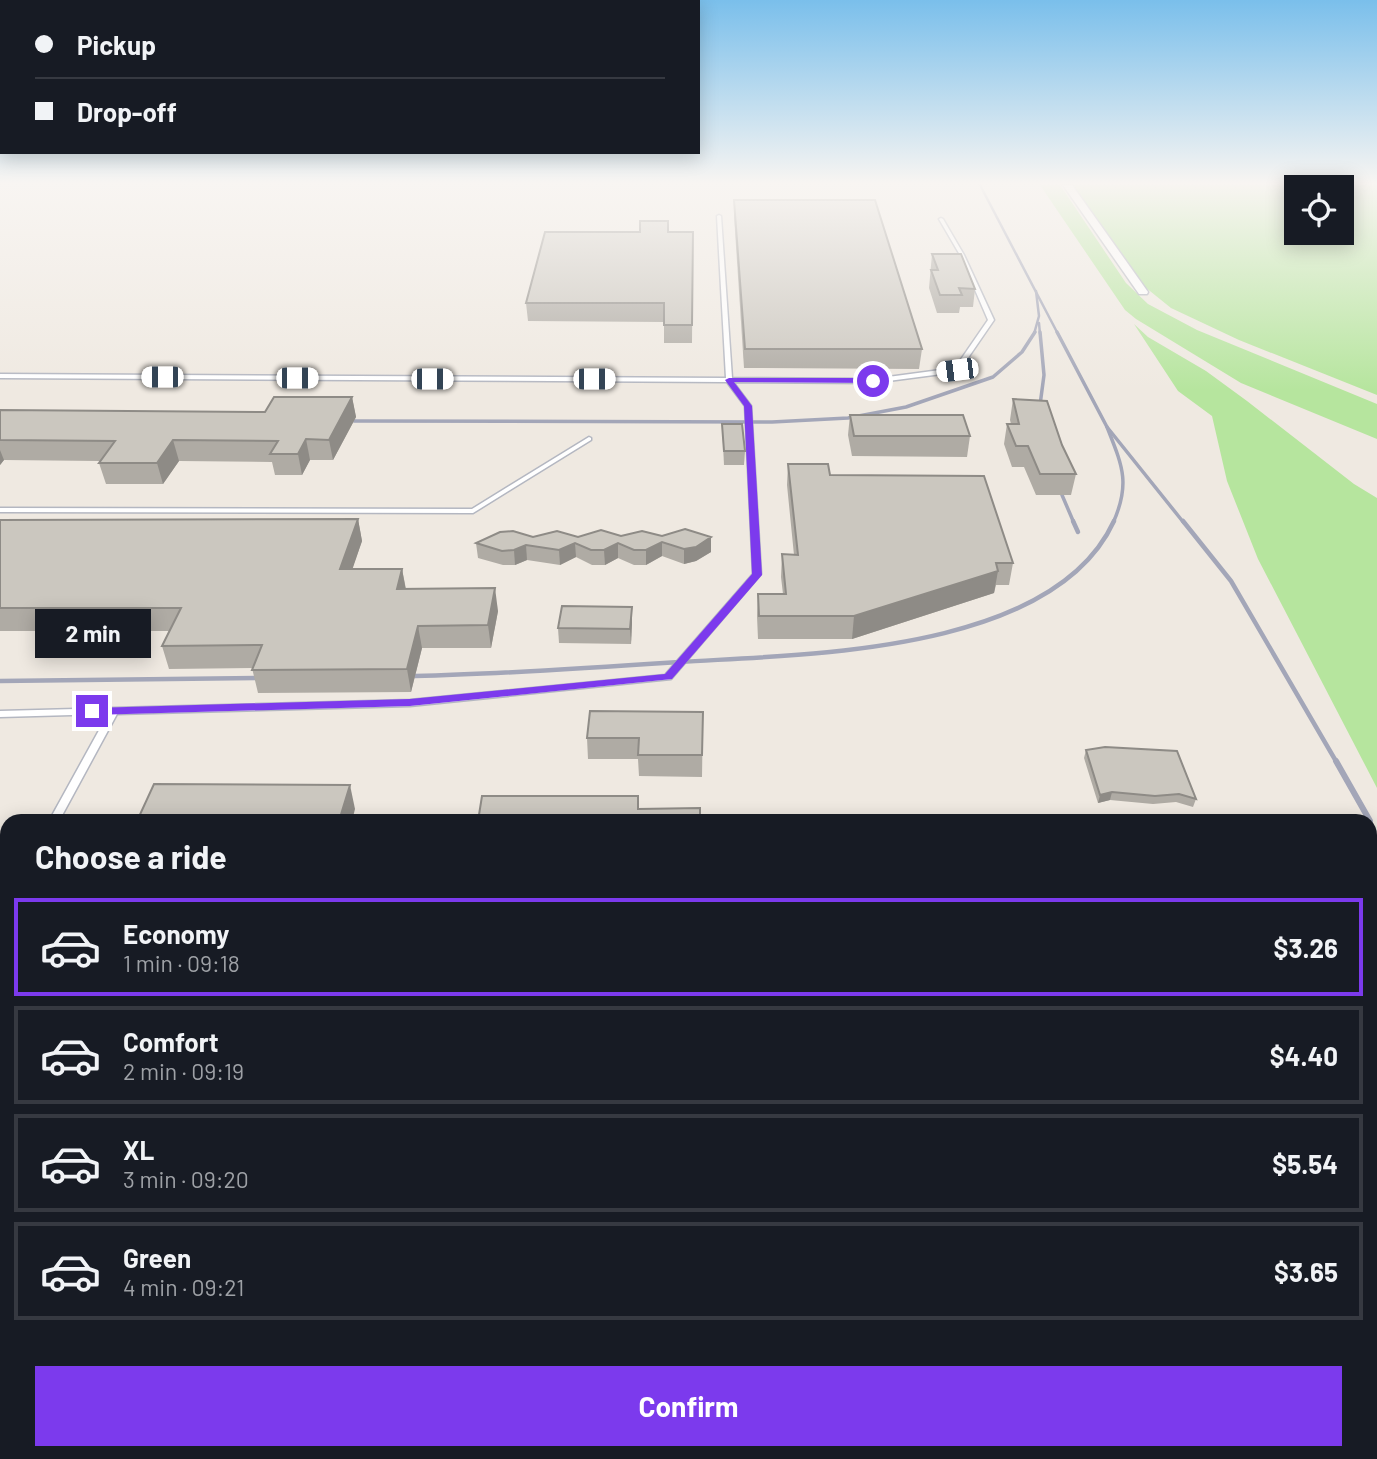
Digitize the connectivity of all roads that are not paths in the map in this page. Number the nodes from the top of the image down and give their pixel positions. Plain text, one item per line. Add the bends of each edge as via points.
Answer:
1 (721, 253) edge
2 (961, 253) edge
3 (1115, 253) edge
4 (1143, 292) dead end
5 (0, 376) edge
6 (729, 380) junction
7 (589, 439) dead end
8 (0, 510) edge
9 (114, 711) junction
10 (0, 714) edge
11 (58, 814) edge

1 - 6 lane
2 - 6 lane via 991,320 957,370 873,381
3 - 4 street
5 - 6 lane
6 - 9 lane via 748,406 757,575 668,677 410,703
7 - 8 lane via 473,511
9 - 10 lane
9 - 11 lane

